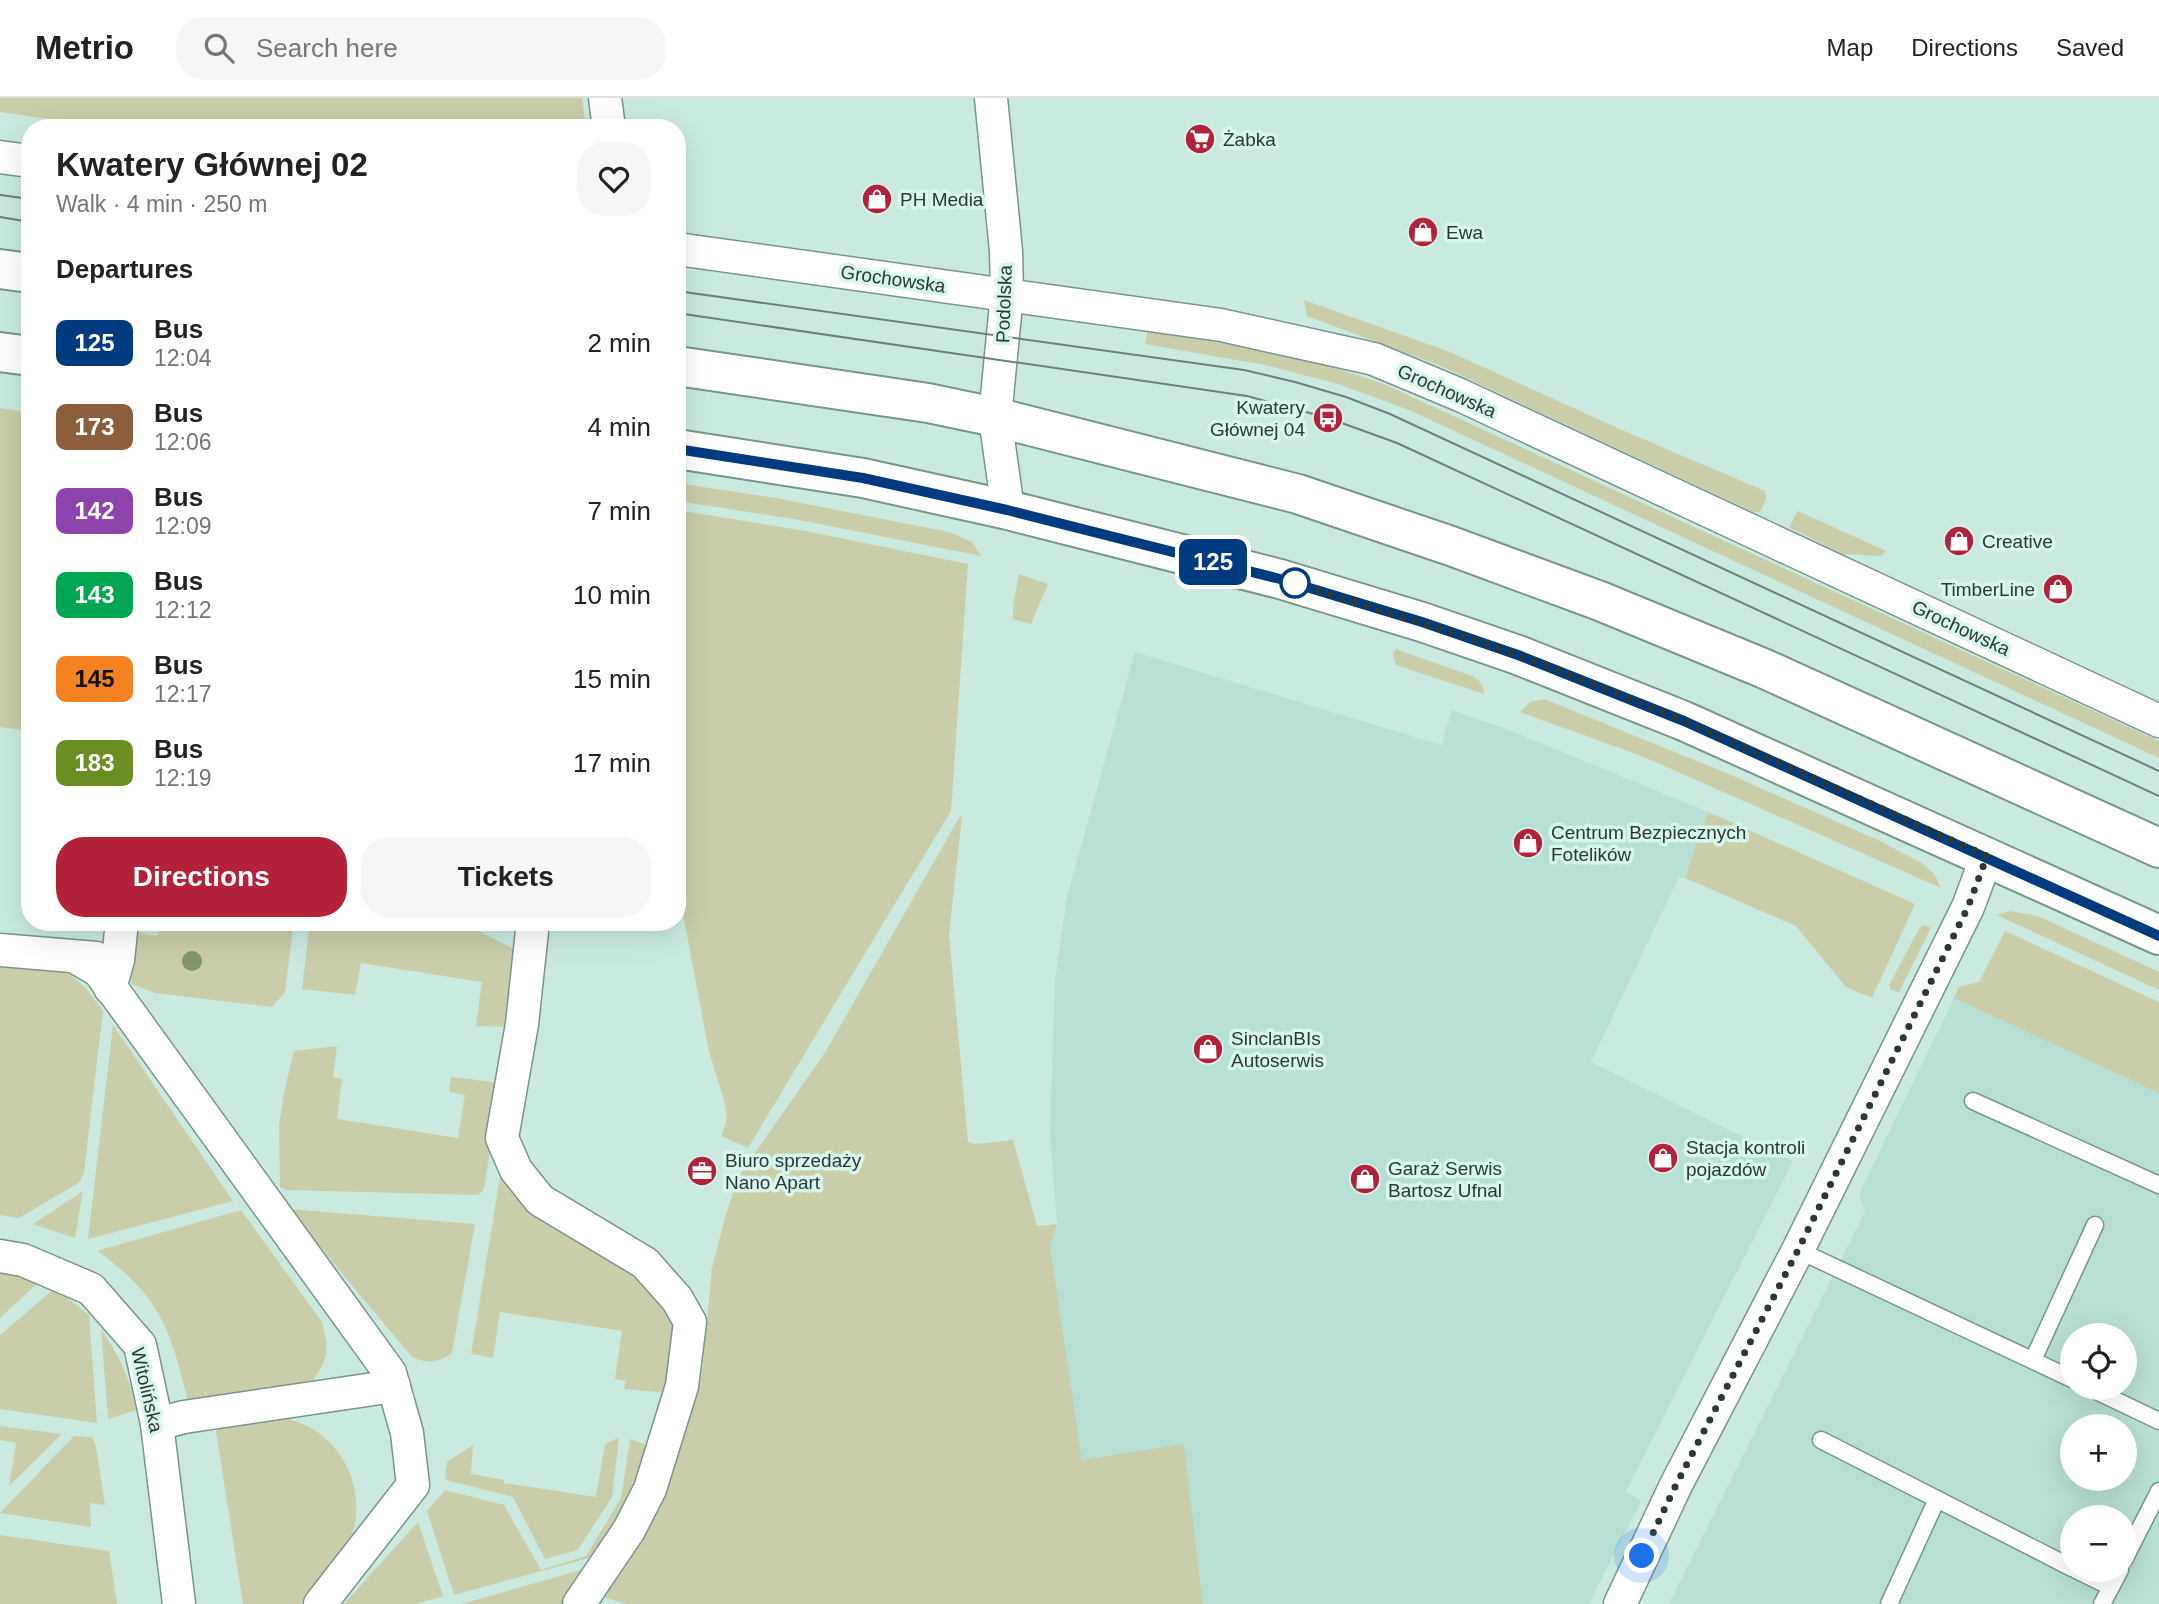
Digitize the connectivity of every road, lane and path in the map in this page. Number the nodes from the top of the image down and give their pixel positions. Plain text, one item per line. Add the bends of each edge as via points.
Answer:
1 (604, 98) edge
2 (990, 98) edge
3 (608, 119) edge
4 (0, 157) edge
5 (21, 160) edge
6 (686, 250) edge
7 (0, 269) edge
8 (21, 272) edge
9 (1007, 294) junction
10 (0, 352) edge
11 (21, 355) edge
12 (686, 367) edge
13 (995, 417) junction
14 (686, 450) edge
15 (1007, 510) junction
16 (2159, 720) edge
17 (2159, 848) edge
18 (1987, 856) junction
19 (121, 931) edge
20 (532, 931) edge
21 (2159, 935) edge
22 (0, 950) edge
23 (114, 974) junction
24 (1973, 1101) dead end
25 (2159, 1185) edge
26 (2095, 1225) dead end
27 (1798, 1250) junction
28 (0, 1256) edge
29 (2033, 1360) junction
30 (2060, 1373) edge
31 (394, 1386) junction
32 (2115, 1400) edge
33 (2159, 1421) edge
34 (157, 1424) junction
35 (1821, 1440) dead end
36 (2159, 1491) edge
37 (1937, 1499) junction
38 (2137, 1534) edge
39 (2060, 1562) edge
40 (2101, 1582) edge
41 (2114, 1582) edge
42 (2111, 1587) junction
43 (179, 1604) edge
44 (320, 1604) edge
45 (579, 1604) edge
46 (1620, 1604) edge
47 (1889, 1604) edge
48 (2102, 1604) edge

1 - 3 street
2 - 9 street, Podolska
4 - 5 street
6 - 9 street, Grochowska
7 - 8 main road
9 - 13 street, Podolska
9 - 16 street, Grochowska via 1221,325 1374,359
10 - 11 main road
12 - 13 main road
13 - 15 street, Podolska
13 - 17 main road via 1298,494 1587,596 1765,669
14 - 15 main road via 863,478
15 - 18 main road via 1280,579 1518,655 1684,721
18 - 21 main road
18 - 27 street via 1968,907
19 - 23 street
20 - 45 street via 502,1138 516,1170 540,1200 645,1263 677,1299 690,1322 682,1386 650,1489 629,1530
22 - 23 street via 75,957
23 - 31 street via 390,1373
24 - 25 lane
26 - 29 lane
27 - 29 lane
27 - 46 street
28 - 34 street, Witolińska via 23,1260 91,1289 140,1345
29 - 30 lane
31 - 34 street
31 - 44 street via 407,1433 412,1485
32 - 33 lane
34 - 43 street, Witolińska
35 - 37 lane
36 - 38 lane
37 - 39 lane
37 - 47 lane
40 - 42 lane
41 - 42 lane
42 - 48 lane

